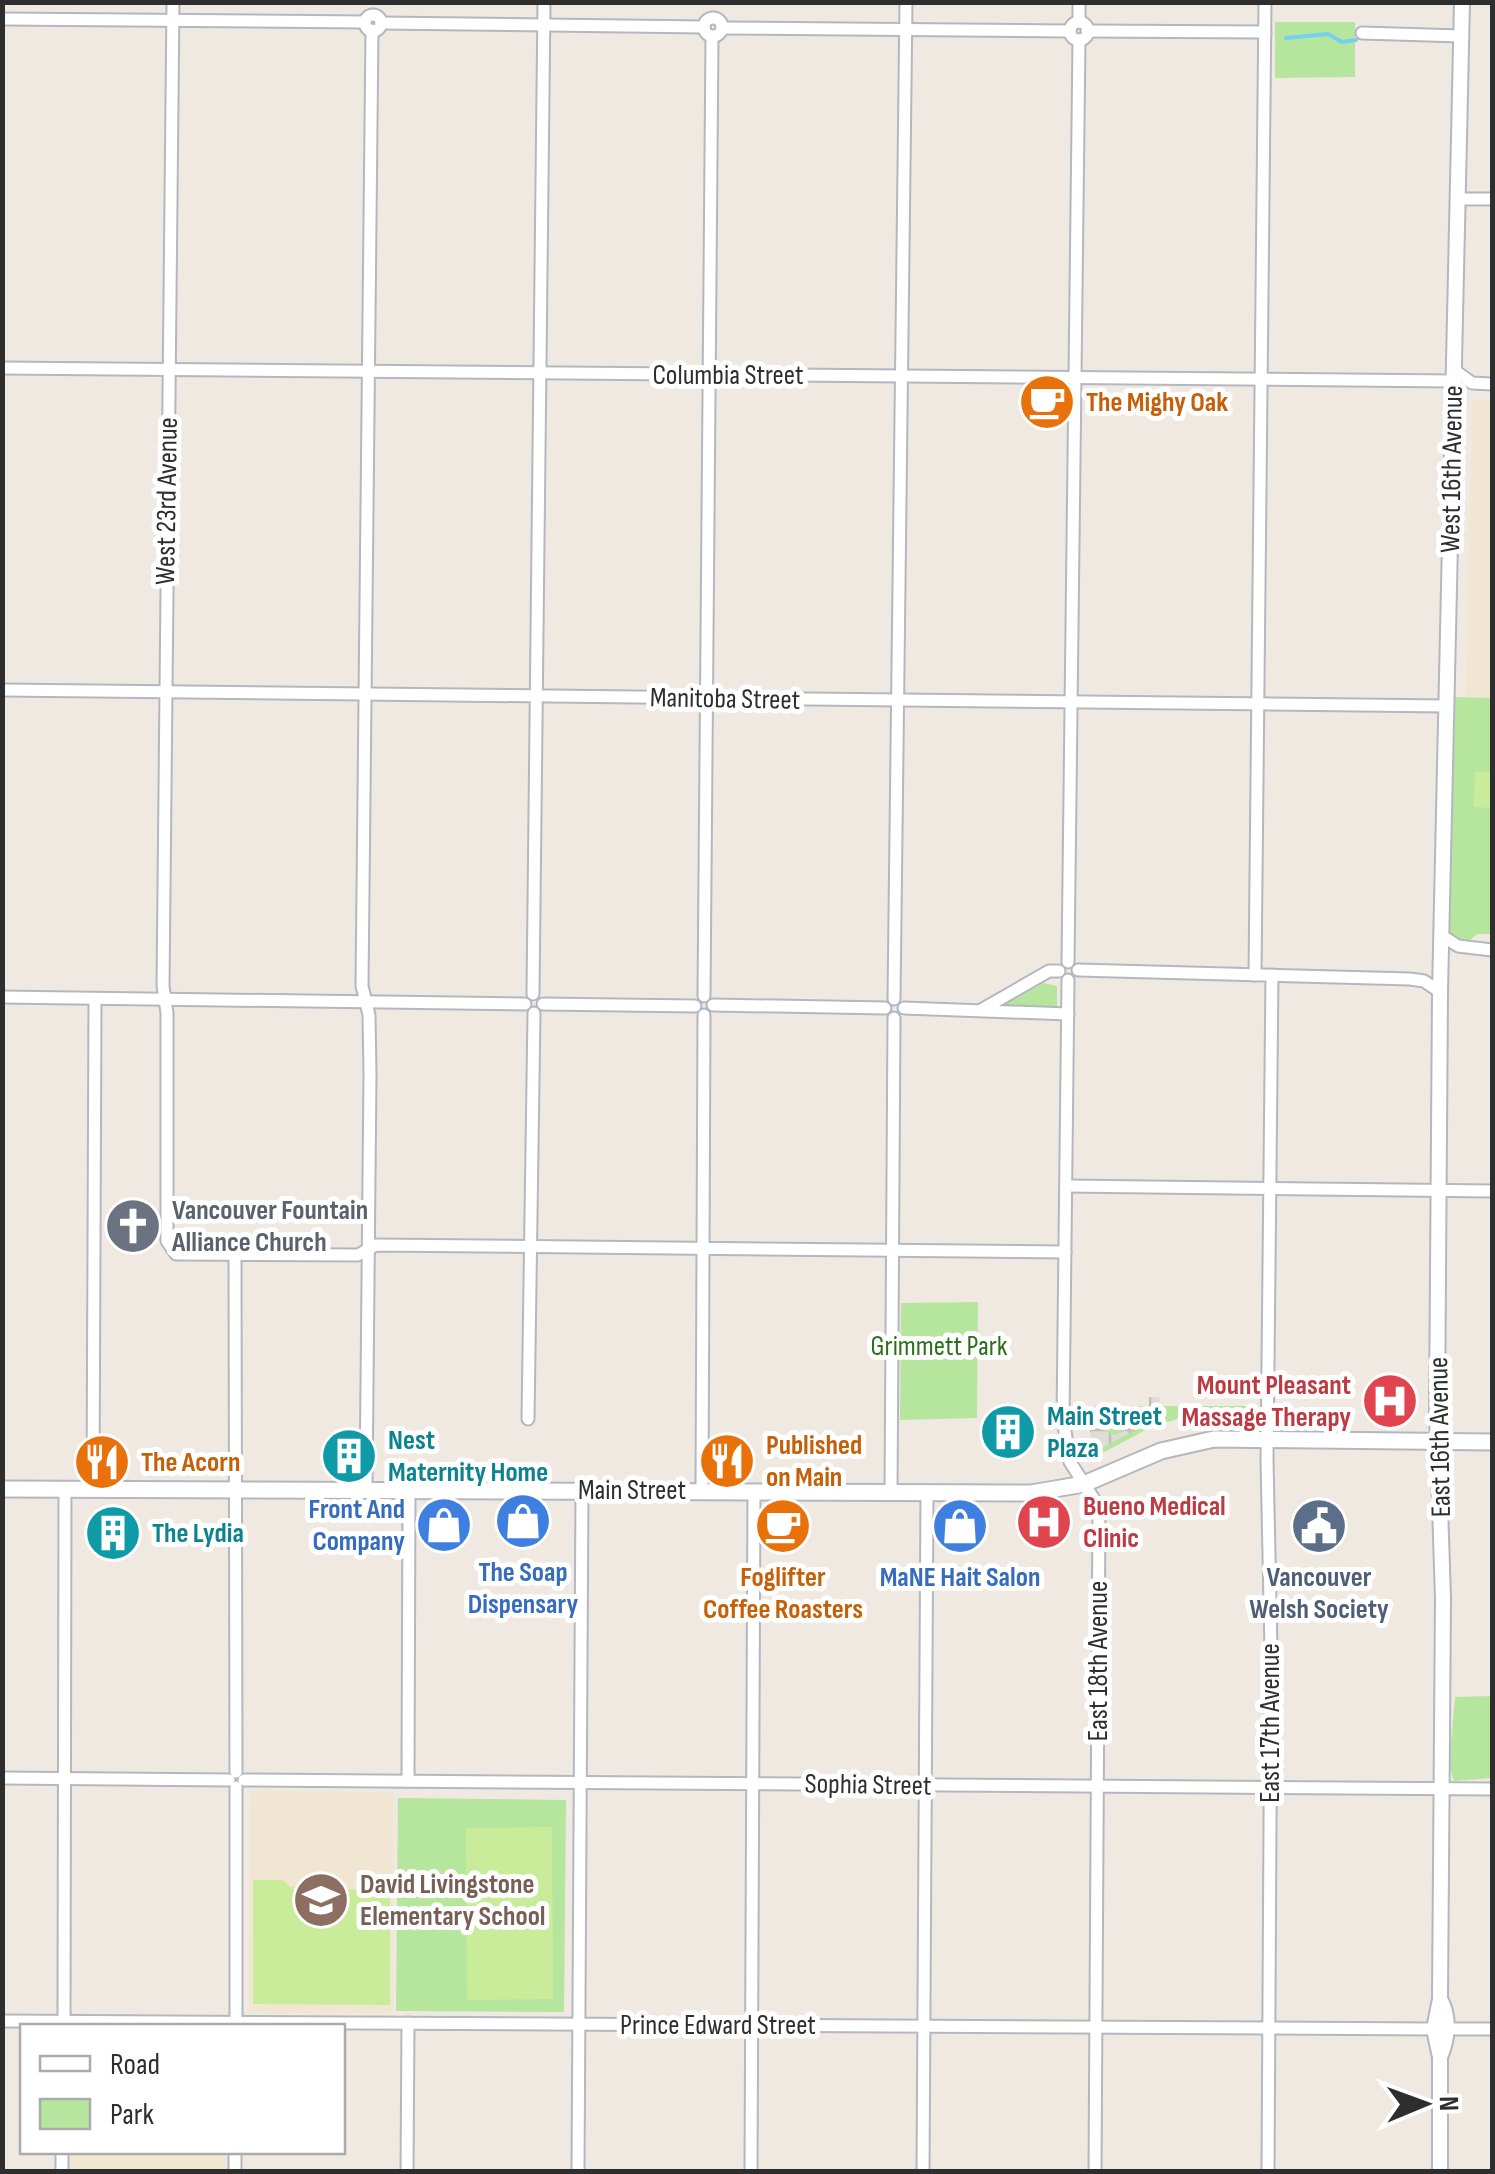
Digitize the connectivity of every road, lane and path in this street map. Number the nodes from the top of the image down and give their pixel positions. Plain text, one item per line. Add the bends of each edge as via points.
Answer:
1 (172, 2) edge
2 (544, 2) edge
3 (712, 2) edge
4 (906, 2) edge
5 (1079, 2) edge
6 (1266, 2) edge
7 (1462, 2) edge
8 (2, 19) edge
9 (373, 19) edge
10 (172, 22) junction
11 (544, 25) junction
12 (713, 27) junction
13 (906, 30) junction
14 (1079, 31) junction
15 (1265, 32) junction
16 (1362, 34) dead end
17 (1461, 36) junction
18 (1458, 199) junction
19 (1492, 200) edge
20 (2, 368) edge
21 (168, 370) junction
22 (368, 371) junction
23 (540, 372) junction
24 (709, 374) junction
25 (902, 377) junction
26 (1074, 380) junction
27 (1262, 381) junction
28 (1454, 382) junction
29 (1472, 383) junction
30 (1492, 384) edge
31 (2, 690) edge
32 (165, 693) junction
33 (364, 694) junction
34 (537, 697) junction
35 (706, 699) junction
36 (899, 701) junction
37 (1072, 702) junction
38 (1260, 706) junction
39 (1447, 706) junction
40 (1441, 935) junction
41 (1486, 950) edge
42 (1068, 971) junction
43 (1256, 975) junction
44 (1272, 976) junction
45 (1440, 992) junction
46 (2, 997) edge
47 (95, 999) junction
48 (165, 1000) junction
49 (366, 1002) junction
50 (534, 1004) junction
51 (704, 1006) junction
52 (894, 1008) junction
53 (981, 1010) junction
54 (1068, 1014) junction
55 (1066, 1186) junction
56 (1270, 1188) junction
57 (1439, 1190) junction
58 (1492, 1191) edge
59 (531, 1248) junction
60 (704, 1248) junction
61 (369, 1250) junction
62 (893, 1250) junction
63 (1065, 1252) junction
64 (235, 1254) junction
65 (528, 1419) dead end
66 (1268, 1438) junction
67 (1438, 1441) junction
68 (1492, 1442) edge
69 (1084, 1484) junction
70 (235, 1488) junction
71 (366, 1488) junction
72 (2, 1489) edge
73 (64, 1489) junction
74 (92, 1489) junction
75 (409, 1489) junction
76 (582, 1490) junction
77 (702, 1490) junction
78 (754, 1490) junction
79 (890, 1492) junction
80 (927, 1492) junction
81 (2, 1778) edge
82 (64, 1779) junction
83 (236, 1780) junction
84 (408, 1781) junction
85 (580, 1783) junction
86 (753, 1784) junction
87 (924, 1786) junction
88 (1098, 1787) junction
89 (1270, 1787) junction
90 (1442, 1788) junction
91 (1492, 1788) edge
92 (2, 2021) edge
93 (408, 2023) junction
94 (64, 2024) edge
95 (236, 2024) edge
96 (580, 2024) junction
97 (752, 2025) junction
98 (924, 2026) junction
99 (1096, 2028) junction
100 (1440, 2029) junction
101 (1492, 2029) edge
102 (1270, 2030) junction
103 (407, 2172) edge
104 (578, 2172) edge
105 (751, 2172) edge
106 (923, 2172) edge
107 (1096, 2172) edge
108 (1268, 2172) edge
109 (1440, 2172) edge

1 - 10 street, West 23rd Avenue
2 - 11 street
3 - 12 street
4 - 13 street
5 - 14 street, East 18th Avenue
6 - 15 street
7 - 17 street, West 16th Avenue
8 - 10 street
9 - 10 street
9 - 11 street
9 - 22 street
10 - 21 street, West 23rd Avenue
11 - 12 street
11 - 23 street
12 - 13 street
12 - 24 street
13 - 14 street
13 - 25 street
14 - 15 street
14 - 26 street, East 18th Avenue
15 - 27 street
16 - 17 street
17 - 18 street, West 16th Avenue
18 - 19 street
18 - 28 street, West 16th Avenue
20 - 21 street, Columbia Street
21 - 22 street, Columbia Street
21 - 32 street, West 23rd Avenue
22 - 23 street, Columbia Street
22 - 33 street
23 - 24 street, Columbia Street
23 - 34 street
24 - 25 street, Columbia Street
24 - 35 street
25 - 26 street, Columbia Street
25 - 36 street
26 - 27 street, Columbia Street
26 - 37 street, East 18th Avenue
27 - 28 street, Columbia Street
27 - 38 street
28 - 29 street
28 - 29 street
28 - 39 street, West 16th Avenue
29 - 30 street
31 - 32 street, Manitoba Street
32 - 33 street, Manitoba Street
32 - 48 street, West 23rd Avenue
33 - 34 street, Manitoba Street
33 - 49 street
34 - 35 street, Manitoba Street
34 - 50 street
35 - 36 street, Manitoba Street
35 - 51 street
36 - 37 street, Manitoba Street
36 - 52 street
37 - 38 street, Manitoba Street
37 - 42 street, East 18th Avenue
38 - 39 street, Manitoba Street
38 - 43 street
39 - 40 street, West 16th Avenue
40 - 41 street via 1458,946
40 - 45 street, East 16th Avenue
42 - 43 street
42 - 53 street via 1049,971
42 - 54 street, East 18th Avenue
43 - 44 street
44 - 45 street via 1410,979
44 - 56 street, East 17th Avenue
45 - 57 street, East 16th Avenue
46 - 47 street
47 - 48 street
47 - 74 street
48 - 49 street
48 - 64 street, West 23rd Avenue via 167,1241 176,1254
49 - 50 street
49 - 61 street
50 - 51 street
50 - 59 street
51 - 52 street
51 - 60 street
52 - 53 street
52 - 62 street
53 - 54 street
54 - 55 street, East 18th Avenue
55 - 56 street
55 - 63 street, East 18th Avenue
56 - 57 street
56 - 66 street, East 17th Avenue
57 - 58 street
57 - 67 street, East 16th Avenue
59 - 60 street
59 - 61 street
59 - 65 street
60 - 62 street
60 - 77 street
61 - 64 street
61 - 71 street
62 - 63 street
62 - 79 street
63 - 69 street, East 18th Avenue via 1063,1419 1070,1462
64 - 70 street
66 - 67 main road, Main Street
66 - 69 main road, Main Street via 1176,1447
66 - 89 street, East 17th Avenue
67 - 68 main road, Main Street
67 - 90 street, East 16th Avenue
69 - 80 main road, Main Street via 1031,1493
69 - 88 street, East 18th Avenue via 1099,1507
70 - 71 main road, Main Street
70 - 74 main road, Main Street
70 - 83 street
71 - 75 main road, Main Street
72 - 73 main road, Main Street
73 - 74 main road, Main Street
73 - 82 street
75 - 76 main road, Main Street
75 - 84 street
76 - 77 main road, Main Street
76 - 85 street
77 - 78 main road, Main Street
78 - 79 main road, Main Street
78 - 86 street
79 - 80 main road, Main Street
80 - 87 street
81 - 82 street, Sophia Street
82 - 83 street, Sophia Street
82 - 94 street
83 - 84 street, Sophia Street
83 - 95 street
84 - 85 street, Sophia Street
85 - 86 street, Sophia Street
85 - 96 street
86 - 87 street, Sophia Street
86 - 97 street
87 - 88 street, Sophia Street
87 - 98 street
88 - 89 street, Sophia Street
88 - 99 street, East 18th Avenue
89 - 90 street, Sophia Street
89 - 102 street, East 17th Avenue
90 - 91 street, Sophia Street
90 - 100 street, East 16th Avenue
92 - 94 street, Prince Edward Street
93 - 95 street, Prince Edward Street
93 - 96 street, Prince Edward Street
93 - 103 street
94 - 95 street, Prince Edward Street
96 - 97 street, Prince Edward Street
96 - 104 street
97 - 98 street, Prince Edward Street
97 - 105 street
98 - 99 street, Prince Edward Street
98 - 106 street
99 - 102 street, Prince Edward Street
99 - 107 street, East 18th Avenue
100 - 101 street, Prince Edward Street
100 - 102 street, Prince Edward Street
100 - 109 street, East 16th Avenue
102 - 108 street, East 17th Avenue

